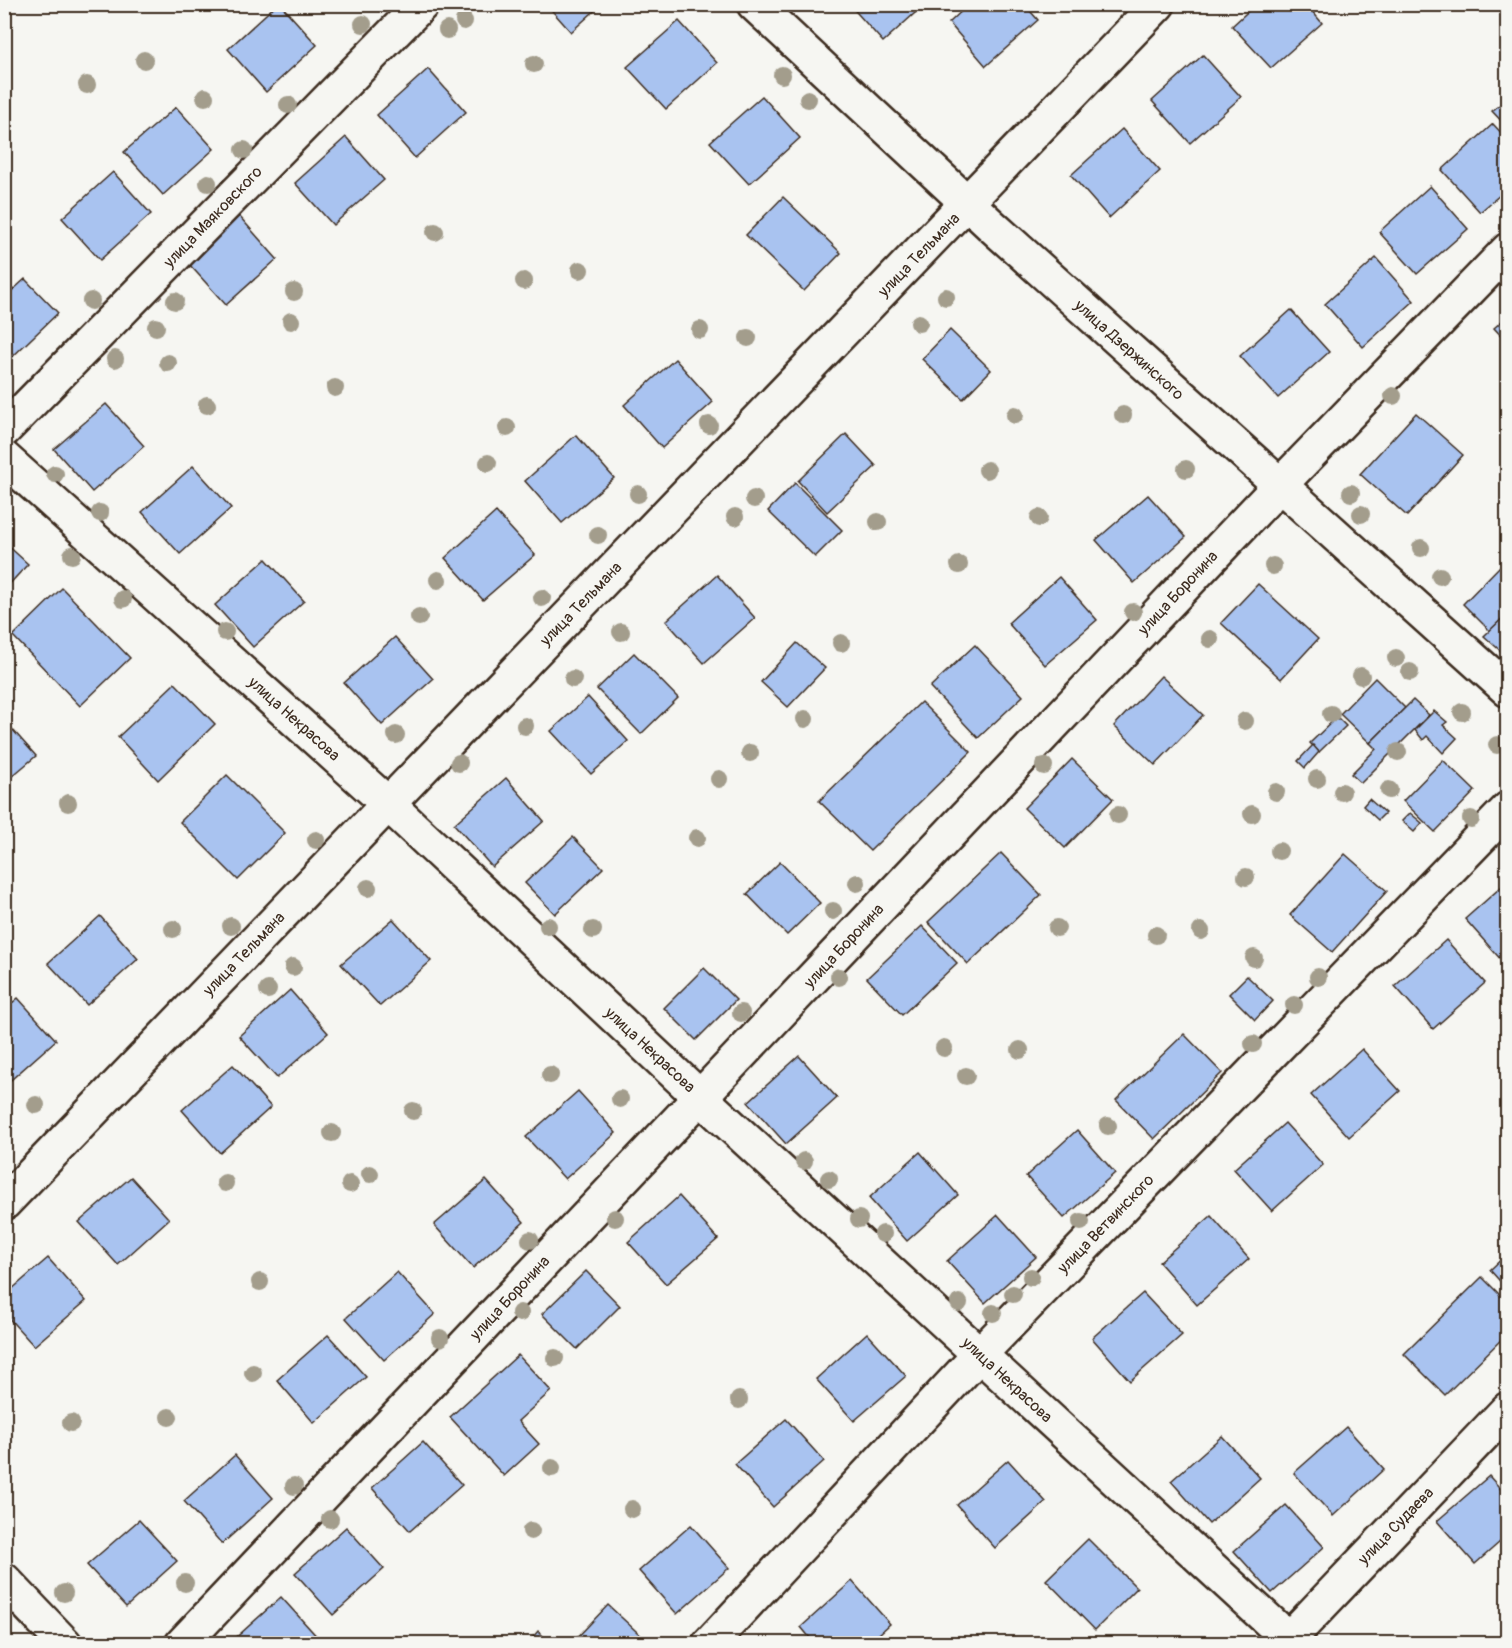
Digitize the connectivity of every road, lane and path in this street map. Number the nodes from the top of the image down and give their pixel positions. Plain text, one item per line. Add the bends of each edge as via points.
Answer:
1 (422, 4) edge
2 (754, 4) edge
3 (1158, 4) edge
4 (968, 204) junction
5 (1508, 250) edge
6 (4, 430) edge
7 (4, 458) edge
8 (1280, 486) junction
9 (1508, 690) edge
10 (387, 803) junction
11 (1508, 809) edge
12 (700, 1097) junction
13 (4, 1203) edge
14 (979, 1355) junction
15 (1508, 1409) edge
16 (4, 1580) edge
17 (1289, 1642) edge
18 (65, 1644) edge
19 (182, 1644) edge
20 (709, 1644) edge

1 - 6 street, улица Маяковского
2 - 4 street, улица Дзержинского
3 - 4 street, улица Тельмана
4 - 8 street, улица Дзержинского
4 - 10 street, улица Тельмана
5 - 8 street, улица Боронина
7 - 10 street, улица Некрасова
8 - 9 street, улица Дзержинского
8 - 12 street, улица Боронина
10 - 12 street, улица Некрасова
10 - 13 street, улица Тельмана
11 - 14 street, улица Ветвинского
12 - 14 street, улица Некрасова
12 - 19 street, улица Боронина
14 - 17 street, улица Некрасова
14 - 20 street, улица Ветвинского
15 - 17 street, улица Судаева
16 - 18 street

